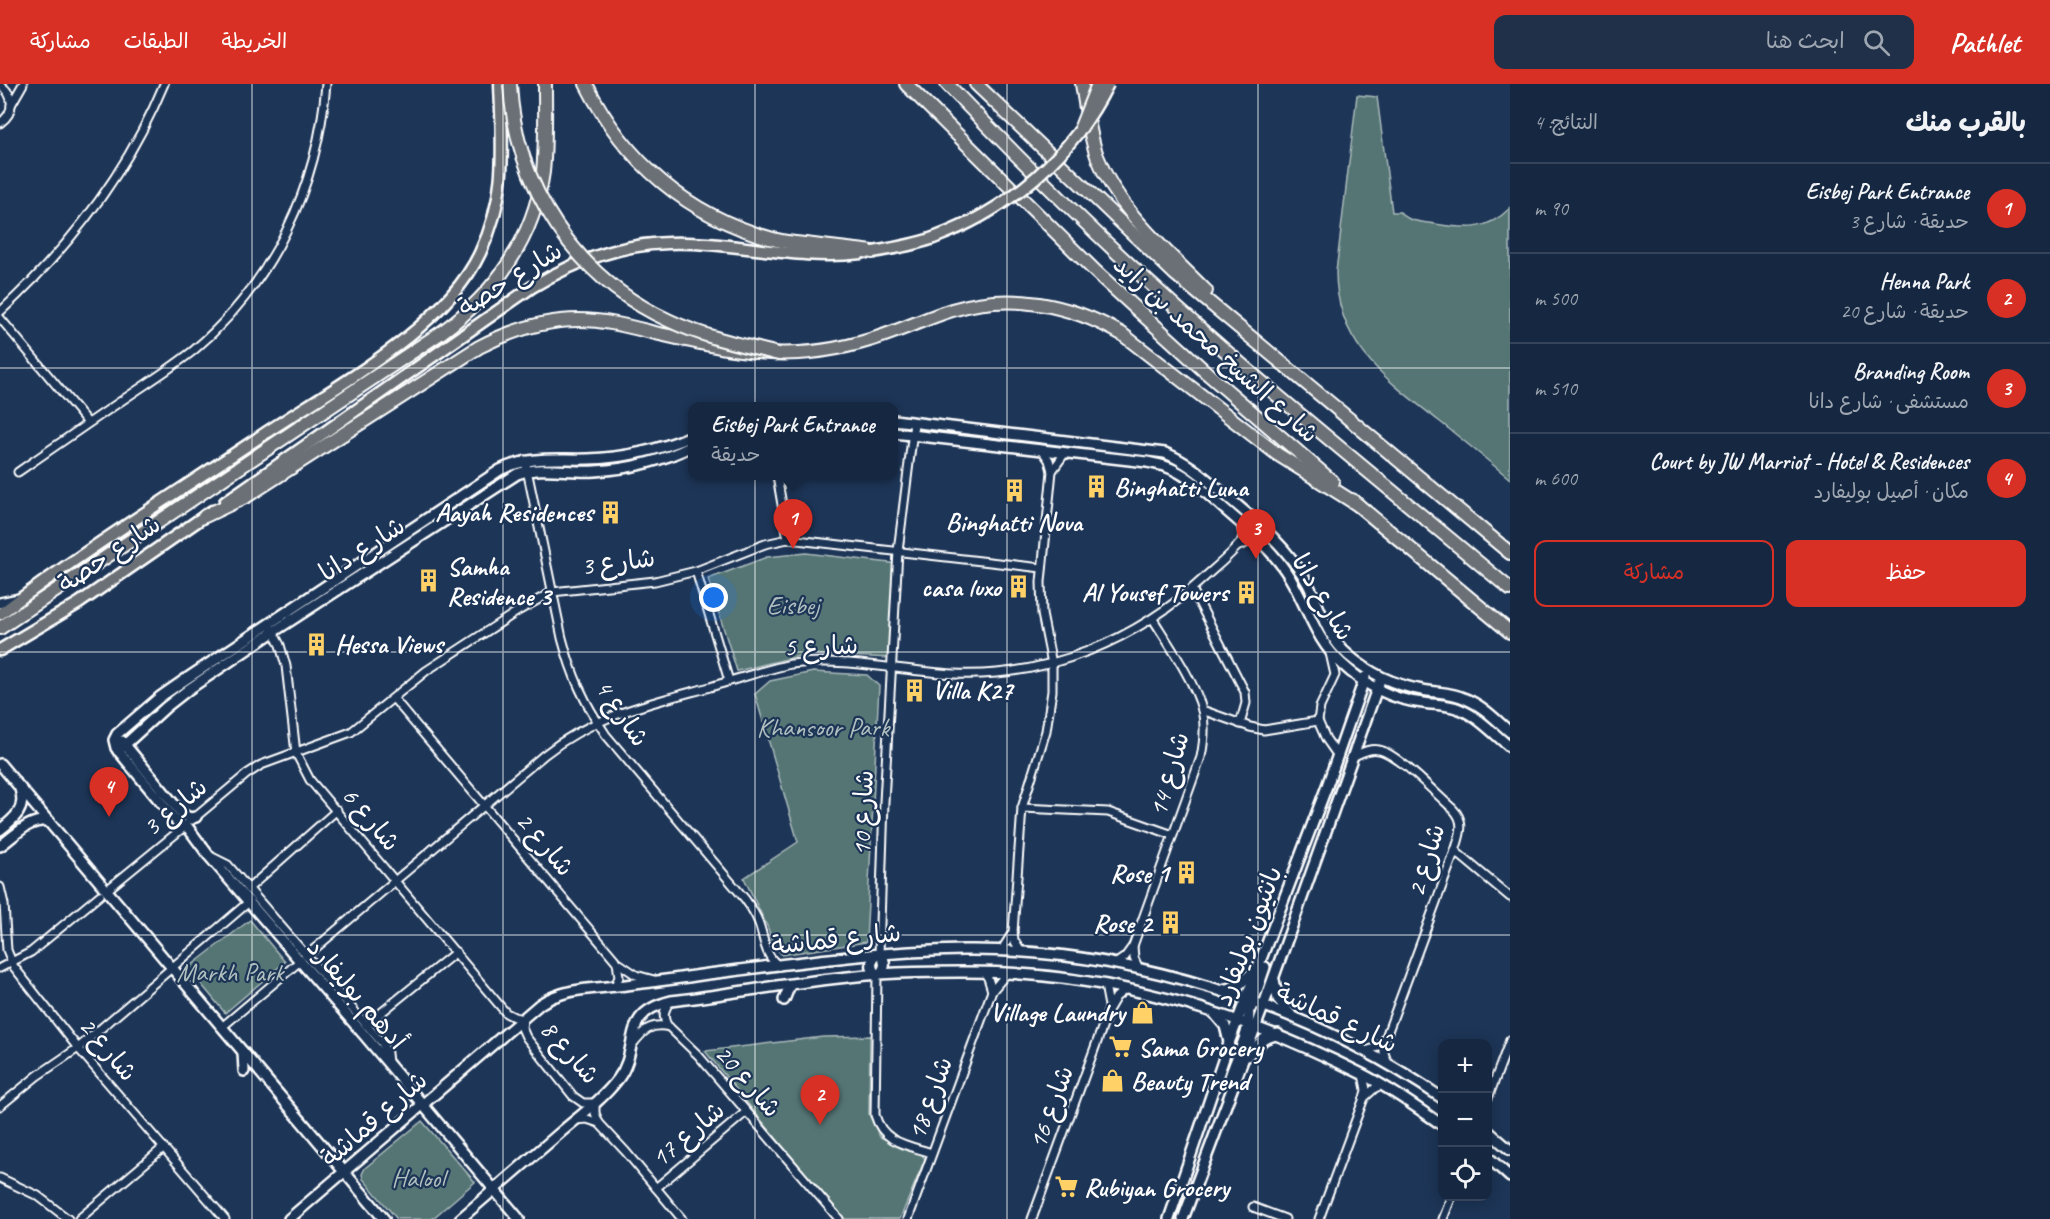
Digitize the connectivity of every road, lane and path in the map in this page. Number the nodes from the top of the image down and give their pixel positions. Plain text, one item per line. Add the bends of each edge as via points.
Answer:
1 (23, 84) edge
2 (164, 84) edge
3 (326, 84) edge
4 (500, 84) edge
5 (510, 84) edge
6 (545, 84) edge
7 (586, 84) edge
8 (906, 84) edge
9 (947, 84) edge
10 (976, 84) edge
11 (1082, 84) edge
12 (1088, 84) edge
13 (1098, 84) edge
14 (1108, 84) edge
15 (0, 85) edge
16 (12, 105) junction
17 (1086, 106) junction
18 (0, 123) edge
19 (1081, 126) junction
20 (873, 252) junction
21 (0, 312) edge
22 (0, 318) edge
23 (1245, 330) junction
24 (778, 354) junction
25 (898, 421) edge
26 (88, 423) junction
27 (914, 423) junction
28 (898, 433) edge
29 (912, 435) junction
30 (688, 438) edge
31 (688, 448) edge
32 (1042, 450) junction
33 (1065, 453) junction
34 (525, 460) junction
35 (526, 471) junction
36 (1052, 471) junction
37 (18, 472) dead end
38 (778, 480) edge
39 (1358, 505) junction
40 (205, 516) junction
41 (1241, 524) junction
42 (788, 539) junction
43 (1262, 542) junction
44 (1237, 547) junction
45 (898, 551) junction
46 (1510, 553) edge
47 (1042, 568) junction
48 (696, 571) junction
49 (1192, 589) junction
50 (1510, 589) edge
51 (552, 592) junction
52 (19, 599) junction
53 (0, 603) edge
54 (0, 614) edge
55 (1153, 619) junction
56 (268, 623) junction
57 (0, 628) edge
58 (273, 632) junction
59 (1510, 632) edge
60 (0, 651) edge
61 (1330, 653) junction
62 (1052, 664) junction
63 (891, 666) junction
64 (1368, 669) junction
65 (1381, 677) junction
66 (729, 681) junction
67 (1364, 681) junction
68 (1377, 689) junction
69 (1395, 697) junction
70 (394, 699) junction
71 (1202, 710) junction
72 (1369, 712) junction
73 (597, 721) junction
74 (1318, 721) junction
75 (1240, 724) junction
76 (1510, 732) edge
77 (121, 747) junction
78 (1510, 747) edge
79 (296, 753) junction
80 (1338, 756) junction
81 (1352, 757) junction
82 (0, 764) edge
83 (20, 787) junction
84 (484, 805) junction
85 (1022, 808) junction
86 (337, 810) junction
87 (196, 817) junction
88 (49, 821) junction
89 (184, 827) junction
90 (0, 830) edge
91 (1173, 835) junction
92 (0, 846) edge
93 (1455, 851) junction
94 (209, 856) junction
95 (396, 880) junction
96 (0, 887) edge
97 (248, 889) junction
98 (103, 892) junction
99 (1510, 897) edge
100 (250, 902) junction
101 (270, 926) junction
102 (286, 933) junction
103 (1013, 933) junction
104 (1270, 938) junction
105 (1132, 946) junction
106 (766, 950) junction
107 (1001, 951) junction
108 (456, 952) junction
109 (1021, 952) junction
110 (879, 954) junction
111 (303, 958) junction
112 (617, 962) junction
113 (11, 963) junction
114 (1260, 963) junction
115 (1115, 964) junction
116 (779, 966) junction
117 (172, 967) junction
118 (0, 968) edge
119 (754, 969) junction
120 (1139, 969) junction
121 (984, 972) junction
122 (1007, 973) junction
123 (877, 975) junction
124 (1274, 977) junction
125 (658, 981) junction
126 (330, 983) junction
127 (790, 985) junction
128 (1105, 985) junction
129 (615, 986) junction
130 (1126, 989) junction
131 (1221, 990) junction
132 (992, 991) junction
133 (332, 997) junction
134 (784, 1000) dead end
135 (671, 1001) junction
136 (1249, 1001) junction
137 (1263, 1007) junction
138 (1109, 1008) junction
139 (1209, 1010) junction
140 (506, 1013) junction
141 (1293, 1016) junction
142 (523, 1019) junction
143 (1238, 1020) junction
144 (1252, 1024) junction
145 (366, 1025) junction
146 (222, 1027) junction
147 (669, 1028) junction
148 (509, 1030) junction
149 (1278, 1034) junction
150 (1510, 1040) edge
151 (1384, 1042) junction
152 (1229, 1043) junction
153 (631, 1047) junction
154 (78, 1048) junction
155 (1365, 1051) junction
156 (243, 1052) junction
157 (1243, 1060) junction
158 (388, 1063) junction
159 (1388, 1064) junction
160 (244, 1071) dead end
161 (1363, 1074) junction
162 (1382, 1085) junction
163 (1231, 1091) junction
164 (1490, 1093) edge
165 (1438, 1095) edge
166 (1364, 1098) junction
167 (595, 1103) junction
168 (423, 1104) junction
169 (0, 1106) edge
170 (746, 1112) junction
171 (575, 1120) junction
172 (1438, 1122) edge
173 (599, 1123) junction
174 (1492, 1134) edge
175 (163, 1148) junction
176 (1510, 1150) edge
177 (932, 1153) junction
178 (1492, 1161) edge
179 (345, 1172) junction
180 (1510, 1177) edge
181 (0, 1178) edge
182 (656, 1188) junction
183 (494, 1190) junction
184 (1450, 1201) edge
185 (1253, 1207) dead end
186 (63, 1217) edge
187 (79, 1219) edge
188 (225, 1219) edge
189 (289, 1219) edge
190 (384, 1219) edge
191 (460, 1219) edge
192 (519, 1219) edge
193 (682, 1219) edge
194 (839, 1219) edge
195 (908, 1219) edge
196 (1032, 1219) edge
197 (1169, 1219) edge
198 (1183, 1219) edge
199 (1285, 1219) edge
200 (1319, 1219) edge
201 (1443, 1219) edge

1 - 16 street
2 - 21 street via 115,179 56,254
3 - 26 street via 321,128 307,182 285,234 256,282 194,350
4 - 52 main road, شارع حصة via 502,173 498,204 480,253 440,309 368,365
5 - 24 highway, bridge via 525,167 559,229 591,266 627,296 668,320 712,337
6 - 57 highway via 545,147 537,199 518,249 478,303 442,332
7 - 20 highway via 607,121 635,157 653,176 699,208 743,230 776,240
8 - 39 highway, شارع الشيخ محمد بن زايد via 1096,272
9 - 50 highway, شارع الشيخ محمد بن زايد via 1176,307
10 - 23 highway via 1167,266
11 - 17 highway
12 - 17 highway
13 - 19 highway, bridge
14 - 19 main road, شارع حصة, bridge
15 - 16 street
16 - 18 street
17 - 23 highway via 1096,154 1118,197
19 - 20 main road, شارع حصة, bridge via 1040,174 990,212 934,238
20 - 40 main road, شارع حصة via 804,255 671,243 622,248 575,263 532,287
22 - 26 street
23 - 46 highway
24 - 39 highway via 821,351 862,342 972,305 1030,302 1069,310 1122,334 1277,454
24 - 40 highway, bridge via 728,349 613,323 580,320 528,327 479,347 247,496
25 - 27 street, شارع دانا
26 - 37 street
27 - 29 street, شارع 10
27 - 64 street, شارع دانا via 1165,453 1179,458 1278,541 1308,584 1338,644
28 - 29 street, شارع دانا
29 - 32 street, شارع دانا
29 - 45 street, شارع 10
30 - 34 street, شارع دانا via 623,456
31 - 35 street, شارع دانا via 622,468
32 - 33 street, شارع دانا
32 - 36 street
33 - 36 street
33 - 41 street, شارع دانا via 1148,462 1174,470
34 - 35 street, شارع 4
34 - 56 street, شارع دانا via 500,470
35 - 51 street, شارع 4
35 - 58 street, شارع دانا
36 - 47 street
38 - 42 street
39 - 59 highway, شارع الشيخ محمد بن زايد
40 - 60 main road, شارع حصة via 79,603
41 - 43 street, شارع دانا
41 - 44 street via 1243,536
42 - 45 street, شارع 3
42 - 48 street, شارع 3
43 - 44 street
43 - 61 street, شارع دانا via 1289,576
44 - 49 street, شارع 5
45 - 47 street, شارع 3
45 - 63 street, شارع 10
47 - 62 street via 1042,614
48 - 51 street, شارع 3 via 655,581
48 - 66 street
49 - 55 street, شارع 5
49 - 75 street via 1245,692
51 - 70 street, شارع 3 via 426,671
51 - 73 street, شارع 4 via 568,662
52 - 53 street
52 - 54 main road, شارع حصة
55 - 62 street, شارع 5 via 1095,650
55 - 71 street, شارع 14
56 - 58 street, شارع 6
56 - 77 street, شارع دانا via 160,697 117,734 114,743
58 - 77 street, شارع دانا via 189,689
58 - 79 street, شارع 6 via 286,666
61 - 67 street, شارع دانا
61 - 74 street via 1335,675
62 - 63 street, شارع 5 via 976,674
62 - 85 street via 1053,691 1046,731
63 - 66 street, شارع 5 via 806,662
63 - 110 street, شارع 10
64 - 65 street, شارع دانا
64 - 67 street, بانثيون بوليفارد
65 - 68 street, بانثيون بوليفارد
65 - 76 street, شارع دانا via 1410,688 1465,698
66 - 73 street, شارع 5
67 - 68 street, شارع دانا
67 - 80 street, بانثيون بوليفارد
68 - 69 street, شارع دانا
68 - 72 street, بانثيون بوليفارد
69 - 72 street via 1380,701
69 - 78 street, شارع دانا via 1462,710
70 - 79 street, شارع 3 via 351,732
70 - 84 street, شارع 2
71 - 75 street
71 - 91 street, شارع 14 via 1201,757
72 - 81 street, بانثيون بوليفارد
73 - 84 street, شارع 5 via 556,745
73 - 106 street, شارع 4 via 745,899 758,921
74 - 75 street via 1272,730
74 - 80 street
77 - 87 street via 182,814
77 - 89 street, أدهم بوليفارد
79 - 86 street, شارع 6 via 310,780
79 - 87 street, شارع 3 via 274,759 247,774
80 - 104 street, بانثيون بوليفارد
81 - 93 street, شارع 2 via 1375,750 1389,753 1453,809 1462,828
81 - 124 street, بانثيون بوليفارد
82 - 83 street
83 - 88 street
83 - 90 street via 20,811
84 - 95 street, شارع 5
84 - 112 street, شارع 2
85 - 91 street via 1108,812
85 - 103 street
86 - 95 street, شارع 6
86 - 97 street
87 - 89 street, شارع 3
88 - 92 street via 29,824
88 - 98 street
89 - 94 street, أدهم بوليفارد
89 - 98 street, شارع 3
91 - 105 street, شارع 14
93 - 99 street
93 - 151 street, شارع 2
94 - 97 street via 228,865
94 - 100 street, أدهم بوليفارد
95 - 108 street, شارع 6
95 - 111 street, شارع 5
96 - 113 street, شارع 2
97 - 102 street
98 - 113 street, شارع 3 via 41,945
98 - 117 street
100 - 101 street, أدهم بوليفارد
100 - 117 street
101 - 102 street
101 - 111 street, أدهم بوليفارد
102 - 111 street
103 - 107 street
103 - 109 street
104 - 114 street, بانثيون بوليفارد
104 - 136 street via 1270,955
105 - 115 street, شارع 14
105 - 120 street
106 - 116 street, شارع 4
106 - 119 street
107 - 109 street, شارع قماشة
107 - 110 street, شارع قماشة
108 - 140 street, شارع 6
108 - 145 street
109 - 115 street, شارع قماشة
110 - 116 street, شارع قماشة
110 - 123 street via 871,965
111 - 126 street
111 - 133 street, أدهم بوليفارد
111 - 146 street, شارع 5
112 - 125 street, شارع 2 via 636,975
112 - 129 street
113 - 118 street, شارع 3
113 - 154 street, شارع 2
114 - 131 street via 1238,986
114 - 136 street, بانثيون بوليفارد
115 - 120 street, شارع قماشة
116 - 119 street, شارع قماشة
117 - 146 street
117 - 154 street
119 - 125 street, شارع قماشة
120 - 131 street, شارع قماشة
121 - 122 street, شارع قماشة
121 - 123 street, شارع قماشة
121 - 132 street
122 - 128 street, شارع قماشة
122 - 132 street, شارع 18
123 - 127 street, شارع قماشة
123 - 177 street via 878,1125 890,1139
124 - 137 street, بانثيون بوليفارد
124 - 141 street via 1278,999
125 - 129 street, شارع قماشة
126 - 133 street
126 - 145 street
127 - 134 street
127 - 135 street, شارع قماشة
128 - 130 street, شارع قماشة
128 - 138 street, شارع 16
129 - 142 street, شارع قماشة via 557,994
130 - 138 street, شارع 16
130 - 139 street, شارع قماشة
131 - 136 street, شارع قماشة
132 - 177 street, شارع 18
133 - 158 street, أدهم بوليفارد
135 - 147 street via 664,1015
135 - 153 street, شارع قماشة via 645,1011
136 - 137 street, شارع قماشة
136 - 143 street, بانثيون بوليفارد
136 - 144 street
137 - 141 street, شارع قماشة
137 - 144 street, بانثيون بوليفارد
138 - 196 street, شارع 16
139 - 143 street, شارع قماشة
139 - 152 street via 1225,1026
140 - 142 street
140 - 148 street, شارع 6
141 - 155 street, شارع قماشة
142 - 148 street, شارع قماشة
142 - 167 street, شارع 8 via 526,1037 573,1096
143 - 144 street, شارع قماشة
143 - 152 street, بانثيون بوليفارد
144 - 149 street, شارع قماشة
144 - 157 street, بانثيون بوليفارد
144 - 163 street via 1229,1079
145 - 158 street via 385,1048
146 - 156 street
147 - 153 street via 650,1027
147 - 170 street, شارع 20 via 698,1055
148 - 168 street, شارع قماشة
149 - 157 street via 1264,1039
149 - 161 street, شارع قماشة
150 - 164 street
151 - 155 street
151 - 159 street
152 - 197 street, بانثيون بوليفارد
153 - 167 street, شارع قماشة via 623,1073
154 - 169 street
154 - 175 street, شارع 2
155 - 159 street, شارع قماشة
156 - 160 street
156 - 179 street
157 - 163 street, بانثيون بوليفارد
158 - 168 street, أدهم بوليفارد
159 - 165 street, شارع قماشة
161 - 162 street, شارع قماشة
161 - 166 street
162 - 166 street
162 - 172 street, شارع قماشة
163 - 198 street, بانثيون بوليفارد
166 - 200 street
167 - 171 street, شارع قماشة
167 - 173 street
168 - 179 street, شارع قماشة
168 - 183 street, أدهم بوليفارد
170 - 182 street, شارع 17
170 - 194 street, شارع 20
171 - 173 street
171 - 183 street, شارع قماشة
173 - 182 street
174 - 176 street
175 - 187 street
175 - 188 street, شارع 2
177 - 195 street, شارع 18
178 - 180 street
179 - 189 street, شارع قماشة
179 - 190 street
181 - 186 street via 38,1196
182 - 193 street
183 - 191 street, شارع قماشة
183 - 192 street, أدهم بوليفارد
184 - 201 street
185 - 199 street

